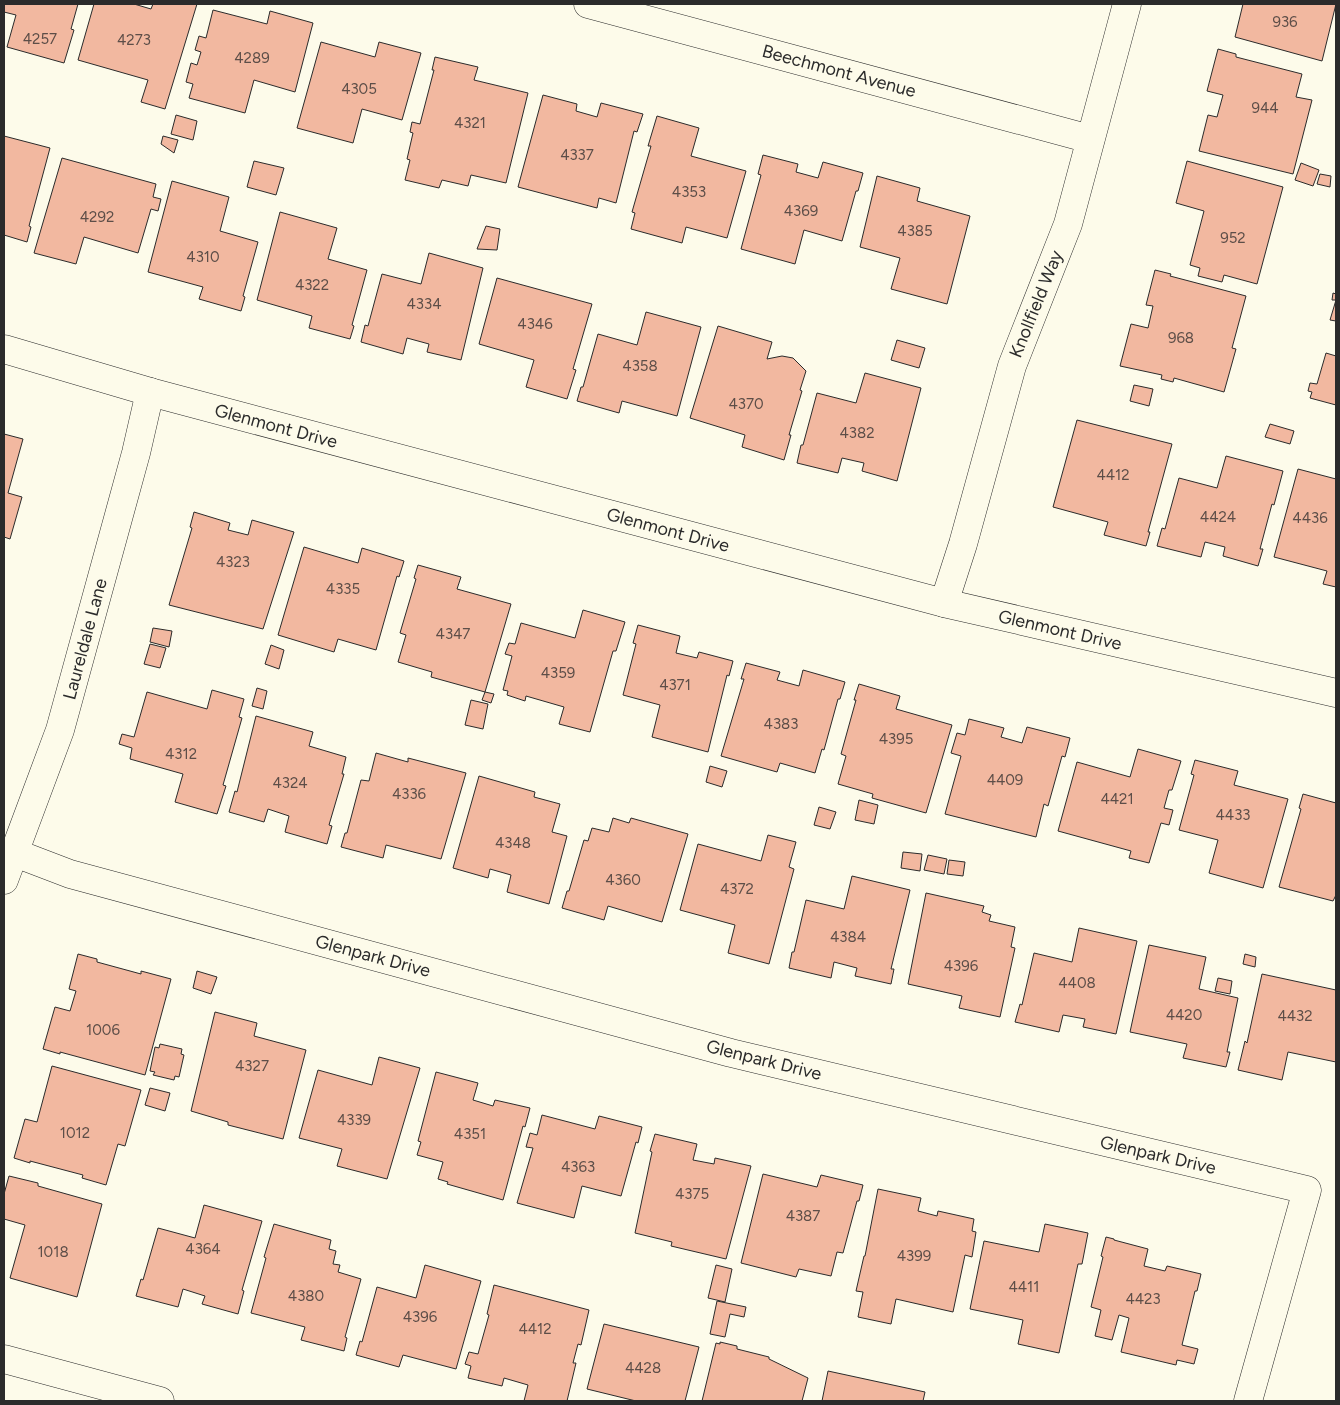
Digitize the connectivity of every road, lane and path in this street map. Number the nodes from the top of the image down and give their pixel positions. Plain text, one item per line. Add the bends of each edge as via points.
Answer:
1 (588, 4) edge
2 (1127, 4) edge
3 (1090, 139) junction
4 (4, 349) edge
5 (150, 392) junction
6 (944, 603) junction
7 (1336, 693) edge
8 (15, 852) junction
9 (4, 880) edge
10 (4, 1359) edge
11 (160, 1401) edge
12 (1248, 1401) edge

1 - 3 street, Beechmont Avenue
2 - 3 street, Knollfield Way
3 - 6 street, Knollfield Way via 1068,224 1012,366
4 - 5 street, Glenmont Drive
5 - 6 street, Glenmont Drive
5 - 8 street, Laureldale Lane via 60,730
6 - 7 street, Glenmont Drive
8 - 9 street, Laureldale Lane
8 - 12 street, Glenpark Drive via 70,874 722,1050 1307,1190
10 - 11 street

